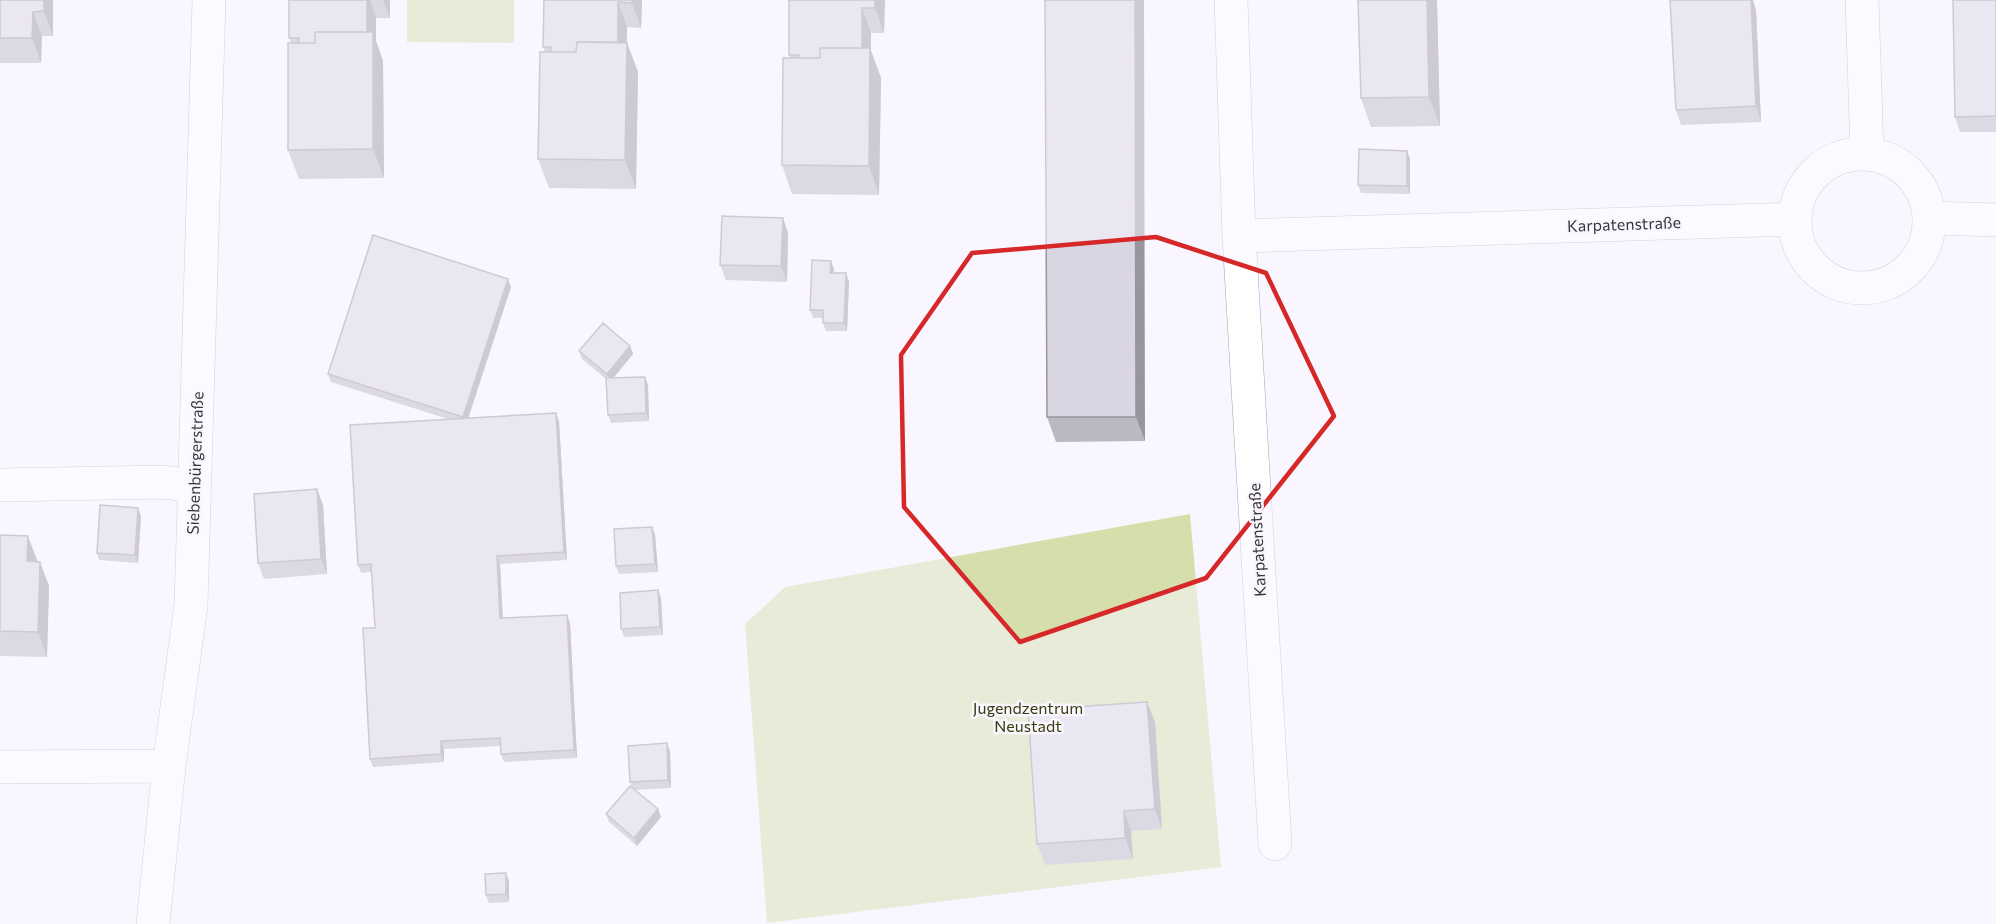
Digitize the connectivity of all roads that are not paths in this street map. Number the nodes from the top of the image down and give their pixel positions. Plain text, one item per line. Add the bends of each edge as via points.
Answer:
1 (209, 0) edge
2 (1231, 0) edge
3 (1862, 0) edge
4 (1867, 153) junction
5 (1930, 218) junction
6 (1793, 219) junction
7 (1996, 220) edge
8 (1239, 236) junction
9 (0, 485) edge
10 (194, 486) junction
11 (169, 766) junction
12 (0, 767) edge
13 (1275, 844) dead end
14 (153, 924) edge

1 - 10 street, Siebenbürgerstraße
2 - 8 street, Karpatenstraße
3 - 4 street
4 - 5 street via 1898,163 1922,188
4 - 6 street via 1832,160 1806,181
5 - 6 street via 1923,250 1899,278 1865,289 1826,279 1800,250
5 - 7 street
6 - 8 street, Karpatenstraße
8 - 13 street, Karpatenstraße
9 - 10 street via 163,482
10 - 11 street, Siebenbürgerstraße via 191,605
11 - 12 street
11 - 14 street, Siebenbürgerstraße

